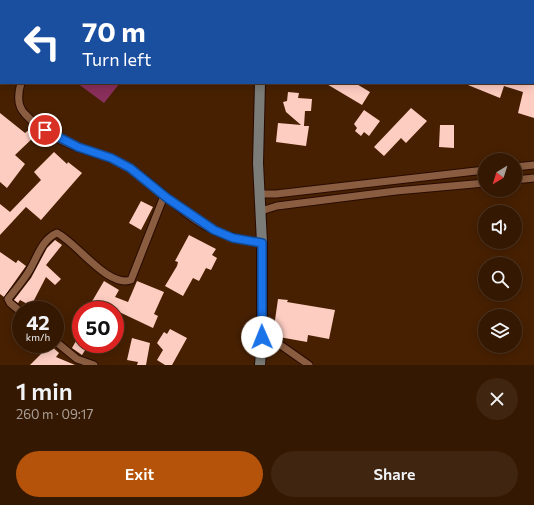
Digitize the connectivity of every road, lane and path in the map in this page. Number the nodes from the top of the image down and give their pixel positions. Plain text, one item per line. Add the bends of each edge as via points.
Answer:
1 (21, 84) edge
2 (260, 84) edge
3 (534, 164) edge
4 (522, 166) edge
5 (478, 171) edge
6 (534, 178) edge
7 (522, 179) edge
8 (478, 184) edge
9 (260, 194) junction
10 (164, 196) junction
11 (261, 211) junction
12 (262, 243) junction
13 (12, 305) edge
14 (262, 332) junction
15 (64, 348) edge
16 (94, 365) edge
17 (260, 365) edge
18 (309, 365) edge

1 - 10 street via 18,99 24,113 35,123 78,147 111,158 130,168
2 - 9 main road
3 - 4 street
5 - 9 street
6 - 7 street
8 - 11 street via 277,206
9 - 11 main road
10 - 12 street via 214,230 233,238
10 - 13 street via 131,280 124,282 114,279 57,233 40,249 30,270 8,299
11 - 12 main road
12 - 14 main road
14 - 17 main road
14 - 18 street
15 - 16 street via 77,359

